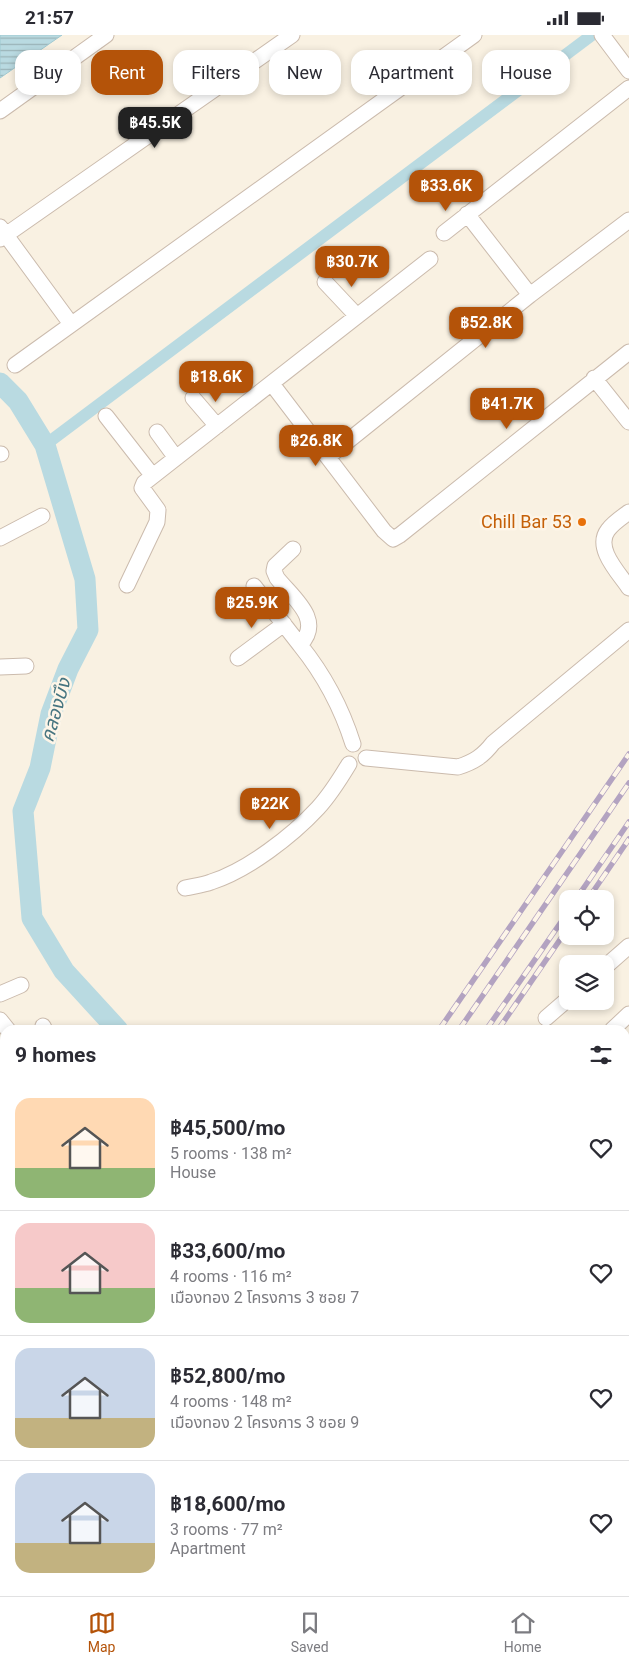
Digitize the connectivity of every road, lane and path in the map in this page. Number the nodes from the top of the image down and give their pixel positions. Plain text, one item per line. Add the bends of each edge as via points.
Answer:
1 (106, 35) edge
2 (292, 35) edge
3 (474, 35) edge
4 (606, 41) edge
5 (629, 71) edge
6 (629, 88) edge
7 (0, 111) edge
8 (467, 214) junction
9 (629, 220) edge
10 (444, 233) dead end
11 (2, 234) edge
12 (430, 259) dead end
13 (325, 282) dead end
14 (530, 295) junction
15 (357, 316) junction
16 (71, 324) junction
17 (629, 352) edge
18 (15, 365) dead end
19 (594, 378) junction
20 (272, 384) junction
21 (193, 398) dead end
22 (106, 416) dead end
23 (629, 422) edge
24 (217, 426) junction
25 (157, 432) dead end
26 (328, 457) junction
27 (176, 458) junction
28 (152, 475) junction
29 (629, 512) edge
30 (42, 516) dead end
31 (0, 538) edge
32 (293, 549) dead end
33 (127, 585) dead end
34 (254, 586) dead end
35 (629, 588) edge
36 (284, 624) junction
37 (629, 630) edge
38 (300, 645) junction
39 (238, 657) dead end
40 (26, 666) dead end
41 (0, 667) edge
42 (353, 744) junction
43 (366, 758) junction
44 (350, 765) junction
45 (185, 888) dead end
46 (629, 946) edge
47 (614, 959) edge
48 (21, 985) dead end
49 (0, 994) edge
50 (559, 1007) edge
51 (629, 1014) edge
52 (546, 1018) dead end
53 (617, 1025) edge

1 - 7 street
2 - 11 street
3 - 16 street
4 - 5 street
6 - 8 street
8 - 10 street
8 - 14 street
9 - 14 street
11 - 16 street
12 - 15 street
13 - 15 street
14 - 26 street
15 - 20 street
16 - 18 street
17 - 19 street
19 - 23 street
19 - 26 street via 392,539
20 - 24 street
20 - 26 street
21 - 24 street
22 - 28 street
24 - 27 street
25 - 27 street
27 - 28 street
28 - 33 street via 142,488 158,509 157,522
29 - 35 street via 608,530 604,539 606,552
30 - 31 street
32 - 38 street via 275,566 274,571 307,614 310,630
34 - 36 street
36 - 38 street
36 - 39 street
37 - 43 street via 494,743 483,756 470,763 458,767
38 - 42 street via 337,700
40 - 41 street
42 - 43 street via 361,745
42 - 44 street via 344,751
43 - 44 street via 359,765
44 - 45 street via 318,808 252,862 211,882
46 - 47 street
48 - 49 street
50 - 52 street
51 - 53 street

